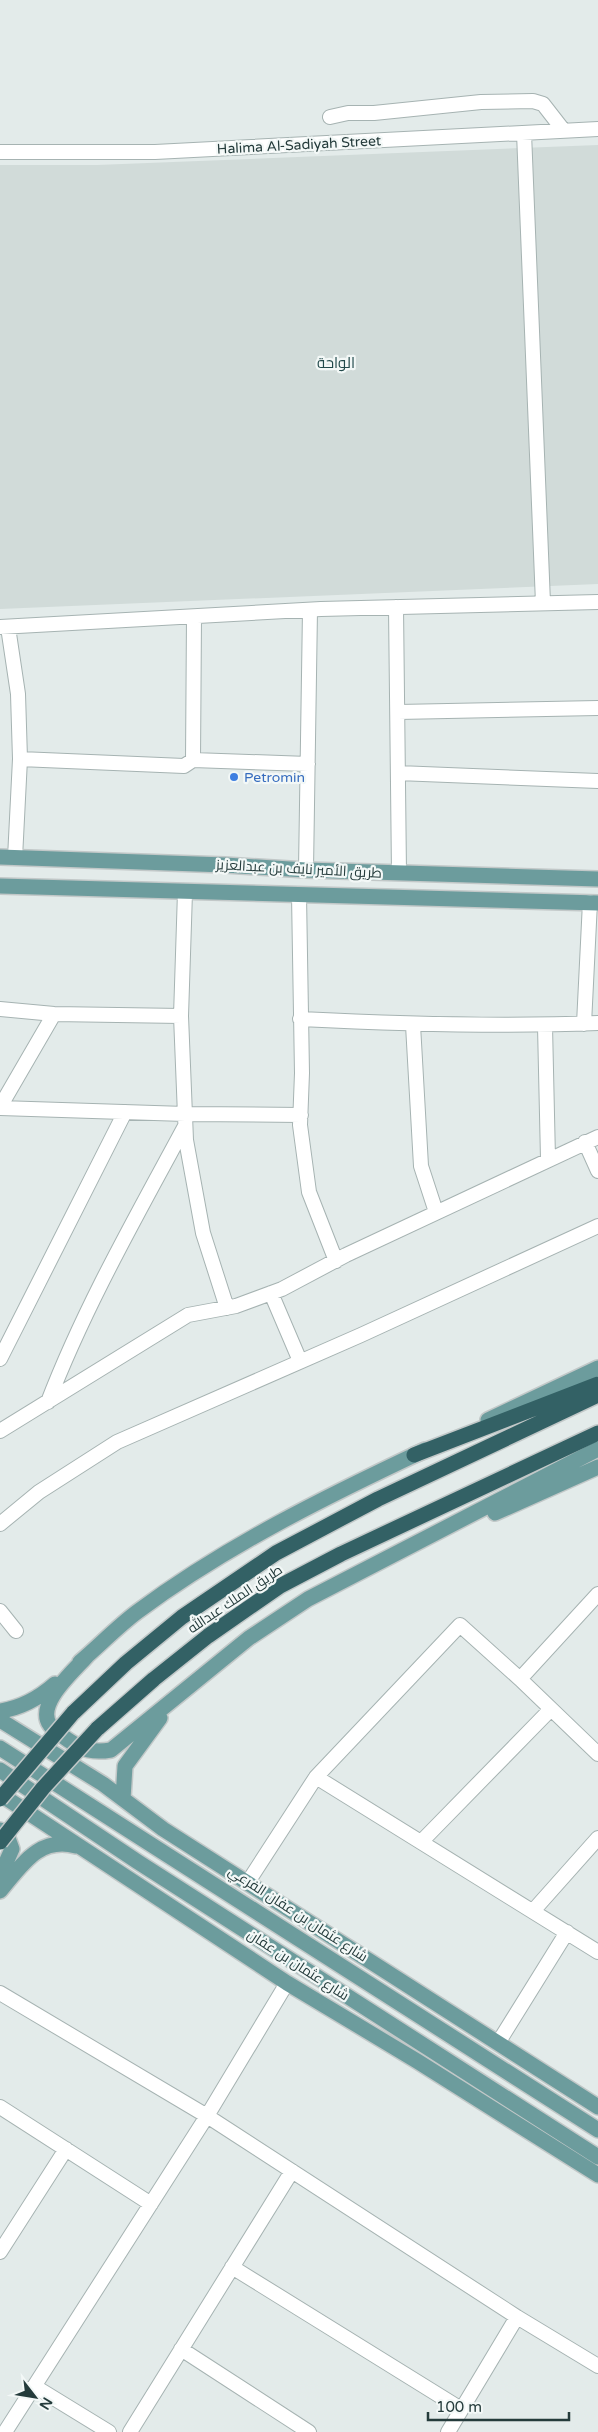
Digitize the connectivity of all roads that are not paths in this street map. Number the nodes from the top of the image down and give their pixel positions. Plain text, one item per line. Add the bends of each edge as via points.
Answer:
1 (330, 117) dead end
2 (598, 129) edge
3 (564, 131) junction
4 (524, 133) junction
5 (0, 152) edge
6 (598, 602) edge
7 (543, 603) junction
8 (396, 607) junction
9 (310, 610) junction
10 (194, 617) junction
11 (4, 627) edge
12 (598, 708) edge
13 (398, 712) junction
14 (20, 759) junction
15 (193, 760) junction
16 (308, 764) junction
17 (398, 773) junction
18 (598, 781) edge
19 (8, 858) edge
20 (306, 870) junction
21 (399, 873) junction
22 (598, 879) edge
23 (0, 886) edge
24 (185, 892) junction
25 (299, 895) junction
26 (594, 903) edge
27 (0, 1009) edge
28 (54, 1014) junction
29 (181, 1016) junction
30 (300, 1018) junction
31 (591, 1024) edge
32 (413, 1025) junction
33 (545, 1026) junction
34 (0, 1107) edge
35 (125, 1112) junction
36 (301, 1115) junction
37 (185, 1120) junction
38 (592, 1140) edge
39 (548, 1159) junction
40 (598, 1171) edge
41 (436, 1212) junction
42 (598, 1226) edge
43 (336, 1261) junction
44 (272, 1293) junction
45 (227, 1308) junction
46 (0, 1359) edge
47 (300, 1361) junction
48 (598, 1368) edge
49 (598, 1384) edge
50 (598, 1395) edge
51 (48, 1402) junction
52 (0, 1431) edge
53 (598, 1433) edge
54 (598, 1449) edge
55 (414, 1455) junction
56 (598, 1467) edge
57 (0, 1524) edge
58 (339, 1584) junction
59 (596, 1600) edge
60 (0, 1611) edge
61 (16, 1631) dead end
62 (87, 1656) junction
63 (520, 1678) junction
64 (176, 1698) junction
65 (551, 1709) junction
66 (0, 1710) edge
67 (0, 1720) edge
68 (0, 1748) edge
69 (598, 1754) edge
70 (0, 1770) edge
71 (316, 1777) junction
72 (0, 1794) edge
73 (0, 1799) edge
74 (123, 1799) junction
75 (0, 1830) edge
76 (598, 1838) edge
77 (0, 1842) edge
78 (421, 1842) junction
79 (82, 1848) junction
80 (0, 1876) edge
81 (248, 1882) junction
82 (0, 1891) edge
83 (533, 1911) junction
84 (567, 1932) junction
85 (598, 1952) edge
86 (287, 1984) junction
87 (0, 1993) edge
88 (447, 2035) junction
89 (498, 2043) junction
90 (431, 2070) junction
91 (0, 2107) edge
92 (598, 2108) edge
93 (207, 2116) junction
94 (598, 2130) edge
95 (66, 2149) junction
96 (598, 2158) edge
97 (292, 2171) junction
98 (598, 2175) edge
99 (151, 2204) junction
100 (0, 2252) edge
101 (232, 2267) junction
102 (518, 2317) junction
103 (182, 2349) junction
104 (598, 2366) edge
105 (34, 2386) junction
106 (462, 2409) junction
107 (5, 2432) edge
108 (109, 2432) edge
109 (130, 2432) edge
110 (309, 2432) edge
111 (448, 2432) edge

1 - 3 street via 481,102 533,101 544,104
2 - 3 street, Halima Al-Sadiyah Street
3 - 4 street, Halima Al-Sadiyah Street
4 - 5 street, Halima Al-Sadiyah Street via 155,152
4 - 7 street
6 - 7 street
7 - 8 street
8 - 9 street
8 - 13 street
9 - 10 street
9 - 16 street
10 - 11 street
10 - 15 street
11 - 14 street via 18,694
12 - 13 street
13 - 17 street
14 - 15 street via 184,766
14 - 19 street
15 - 16 street
16 - 20 street
17 - 18 street
17 - 21 street
19 - 20 main road, طريق الأمير نايف بن عبدالعزيز
20 - 21 main road, طريق الأمير نايف بن عبدالعزيز
21 - 22 main road, طريق الأمير نايف بن عبدالعزيز
23 - 24 main road, طريق الأمير نايف بن عبدالعزيز
24 - 25 main road, طريق الأمير نايف بن عبدالعزيز
24 - 29 street
25 - 26 main road, طريق الأمير نايف بن عبدالعزيز
25 - 30 street
26 - 31 street
27 - 28 street
28 - 29 street
28 - 34 street
29 - 37 street
30 - 32 street
30 - 36 street
31 - 33 street
32 - 33 street
32 - 41 street via 421,1166
33 - 39 street
34 - 35 street
35 - 37 street
35 - 46 street
36 - 37 street
36 - 43 street via 309,1192
37 - 45 street via 203,1233
37 - 51 street via 95,1292
38 - 39 street
38 - 40 street
39 - 41 street
41 - 43 street
42 - 47 street
43 - 44 street
44 - 45 street
44 - 47 street
45 - 51 street via 188,1315
47 - 57 street via 117,1442 39,1492
48 - 55 main road
49 - 55 highway
50 - 73 highway, طريق الملك عبدالله, bridge via 378,1499 276,1553 182,1617 126,1663 72,1713
51 - 52 street
53 - 77 highway, طريق الملك عبدالله, bridge via 280,1586 208,1636 97,1729 43,1788
54 - 58 main road
55 - 62 main road via 346,1486 213,1561 136,1613
56 - 58 main road
58 - 64 main road via 308,1599 249,1638
59 - 63 street
60 - 61 street
62 - 64 main road via 51,1698 46,1713 50,1726 94,1753 111,1750
62 - 66 main road via 44,1694 20,1706
63 - 65 street
63 - 71 street via 460,1625
64 - 74 main road via 125,1766
65 - 69 street
65 - 78 street
67 - 74 main road, شارع عثمان بن عفان الفرعي
68 - 88 main road, شارع عثمان بن عفان
70 - 96 main road, شارع عثمان بن عفان
71 - 78 street
71 - 81 street
72 - 79 main road
74 - 81 main road, شارع عثمان بن عفان الفرعي via 163,1829
75 - 80 main road via 12,1849
76 - 83 street
78 - 83 street
79 - 82 main road via 62,1842 45,1845 26,1860
79 - 86 main road
81 - 89 main road, شارع عثمان بن عفان الفرعي
83 - 84 street
84 - 85 street
84 - 89 street
86 - 90 main road
86 - 93 street
87 - 93 street
88 - 92 main road via 481,2047
88 - 94 main road, شارع عثمان بن عفان
89 - 92 main road, شارع عثمان بن عفان الفرعي
90 - 96 main road via 570,2148
90 - 98 main road
91 - 95 street
93 - 97 street
93 - 99 street
95 - 99 street
95 - 100 street
97 - 101 street
97 - 102 street
99 - 105 street
101 - 103 street
101 - 106 street
102 - 104 street
102 - 106 street
103 - 109 street
103 - 110 street
105 - 107 street
105 - 108 street
106 - 111 street

